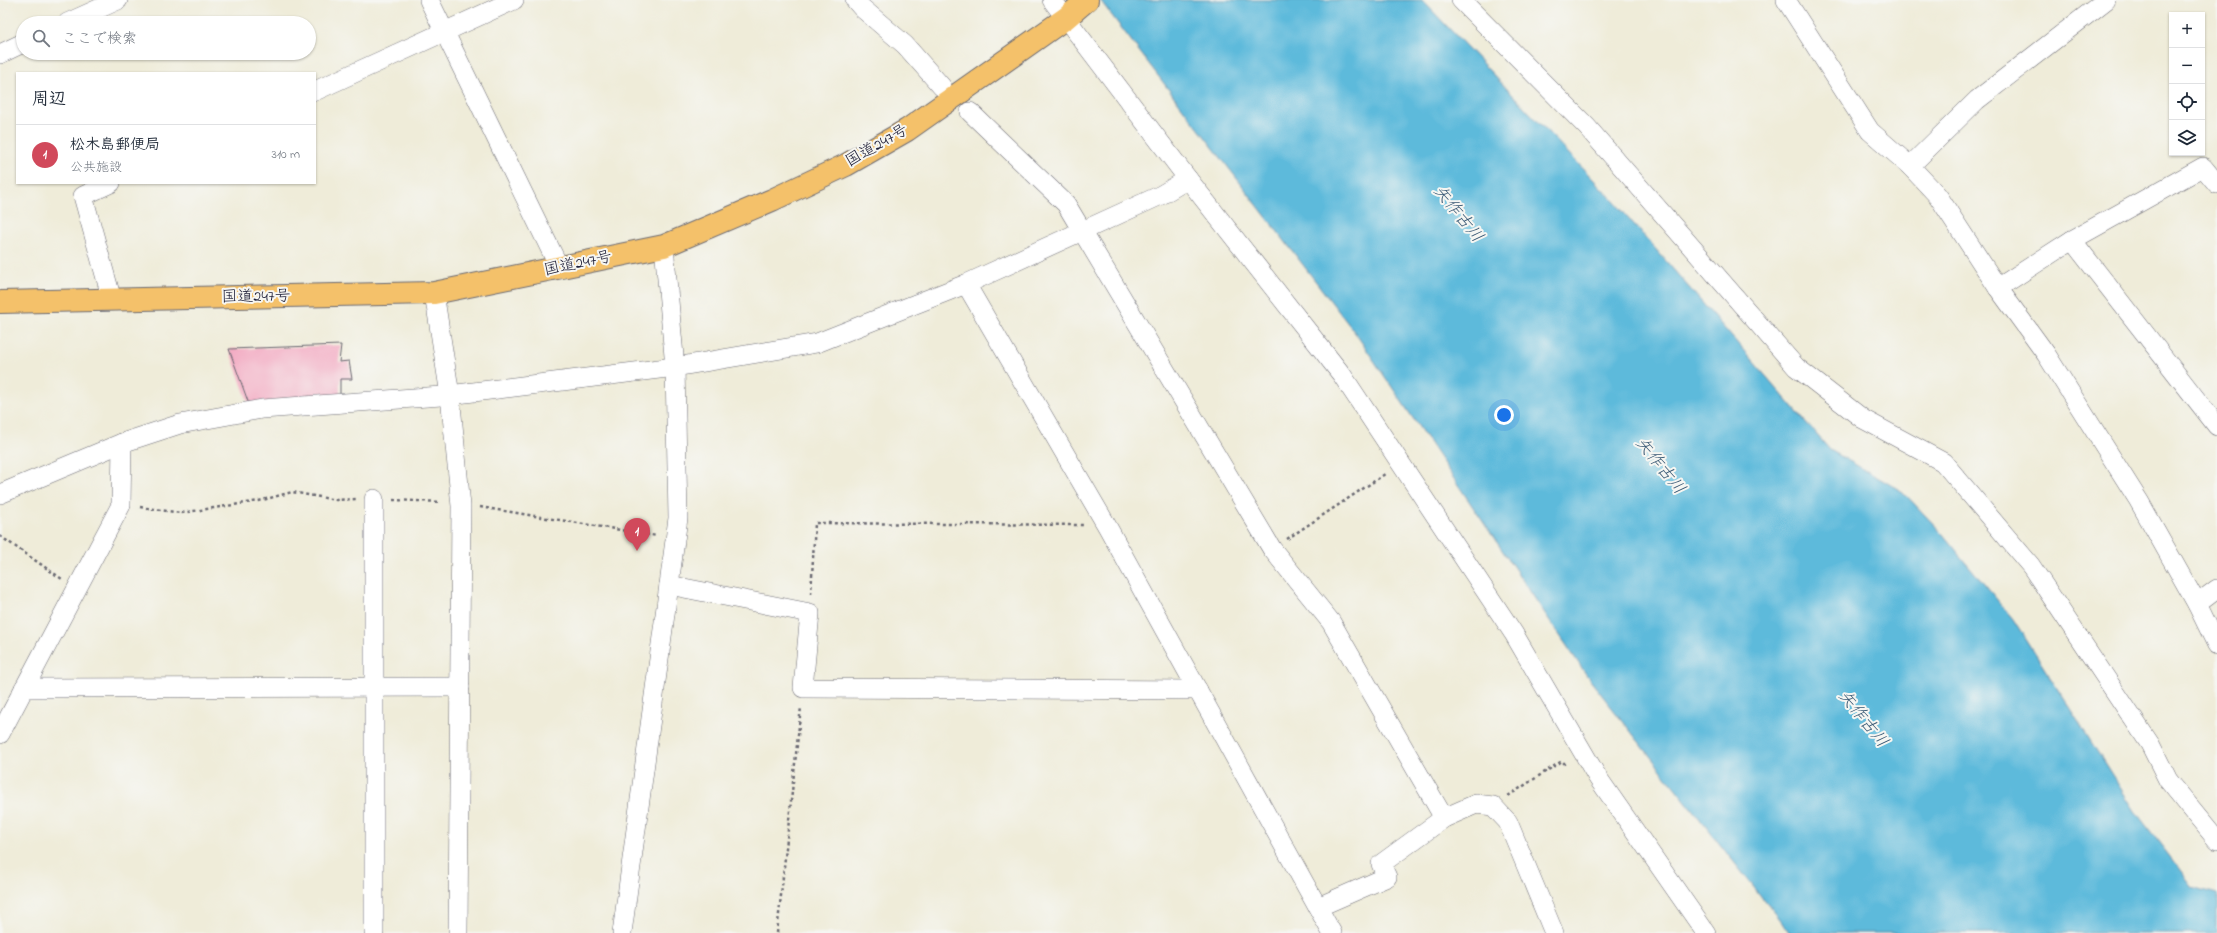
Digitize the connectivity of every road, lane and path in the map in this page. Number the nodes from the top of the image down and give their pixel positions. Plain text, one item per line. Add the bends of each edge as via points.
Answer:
1 (118, 0) edge
2 (429, 0) edge
3 (514, 0) edge
4 (855, 0) edge
5 (1052, 0) edge
6 (1087, 0) edge
7 (1461, 0) edge
8 (1786, 0) edge
9 (2106, 0) edge
10 (83, 16) edge
11 (1066, 18) junction
12 (443, 33) junction
13 (16, 46) edge
14 (0, 54) edge
15 (942, 87) dead end
16 (316, 91) edge
17 (970, 112) dead end
18 (1910, 166) junction
19 (1188, 179) junction
20 (109, 184) edge
21 (2217, 184) edge
22 (1084, 231) junction
23 (2072, 240) junction
24 (664, 246) junction
25 (560, 268) junction
26 (966, 284) junction
27 (1998, 288) junction
28 (434, 293) junction
29 (112, 300) junction
30 (0, 302) edge
31 (675, 367) junction
32 (450, 395) junction
33 (2217, 426) edge
34 (122, 443) junction
35 (1385, 474) dead end
36 (0, 494) edge
37 (374, 499) junction
38 (121, 505) junction
39 (461, 506) junction
40 (1107, 526) junction
41 (0, 536) edge
42 (675, 539) junction
43 (1272, 549) junction
44 (669, 585) junction
45 (77, 589) junction
46 (2217, 589) edge
47 (2197, 604) junction
48 (810, 613) junction
49 (2217, 645) edge
50 (375, 687) junction
51 (460, 687) junction
52 (24, 688) junction
53 (803, 688) junction
54 (1198, 690) junction
55 (0, 734) edge
56 (1573, 770) dead end
57 (1493, 806) junction
58 (1444, 818) junction
59 (2217, 840) edge
60 (1318, 907) junction
61 (374, 933) edge
62 (458, 933) edge
63 (622, 933) edge
64 (777, 933) edge
65 (1332, 933) edge
66 (1554, 933) edge
67 (1706, 933) edge

1 - 10 street
2 - 12 street
3 - 12 street
4 - 15 street via 905,45
5 - 11 street
6 - 11 highway, 国道247号
7 - 59 street via 1606,149 1796,367 1863,419 1943,462 2031,566 2150,744 2168,780
8 - 18 street via 1870,131
9 - 18 street via 1977,100
11 - 19 street
11 - 24 highway, 国道247号 via 906,130 859,157 772,200
12 - 16 street
12 - 25 street
13 - 14 street
17 - 22 street via 1066,204
18 - 27 street via 1938,196
19 - 22 street via 1161,195
19 - 67 street via 1342,375 1514,634 1598,778
20 - 29 street via 83,196
21 - 23 street via 2203,167
22 - 26 street
22 - 43 street
23 - 27 street
23 - 33 street
24 - 25 highway, 国道247号
24 - 31 street
25 - 28 highway, 国道247号
26 - 31 street via 817,343
26 - 40 street
27 - 47 street via 2046,354 2139,501
28 - 29 highway, 国道247号
28 - 32 street
29 - 30 highway, 国道247号
31 - 32 street
31 - 42 street via 678,518
32 - 34 street via 262,409 180,424
32 - 39 street
34 - 36 street
34 - 38 street
35 - 43 path
37 - 38 path via 336,500 292,492 259,501 181,513
37 - 39 path via 447,502
37 - 50 street
38 - 45 street
39 - 42 path via 475,506
39 - 51 street
40 - 48 path via 815,523
40 - 54 street
41 - 45 path
42 - 44 street
43 - 58 street via 1331,622
44 - 48 street
44 - 63 street
45 - 52 street
46 - 47 street
47 - 49 street
48 - 53 street
50 - 51 street
50 - 52 street
50 - 61 street
51 - 62 street
52 - 55 street
53 - 54 street
53 - 64 path
54 - 60 street
56 - 57 path via 1562,761
57 - 58 street via 1476,804
57 - 66 street via 1508,822
58 - 60 street via 1381,864 1387,877
60 - 65 street

